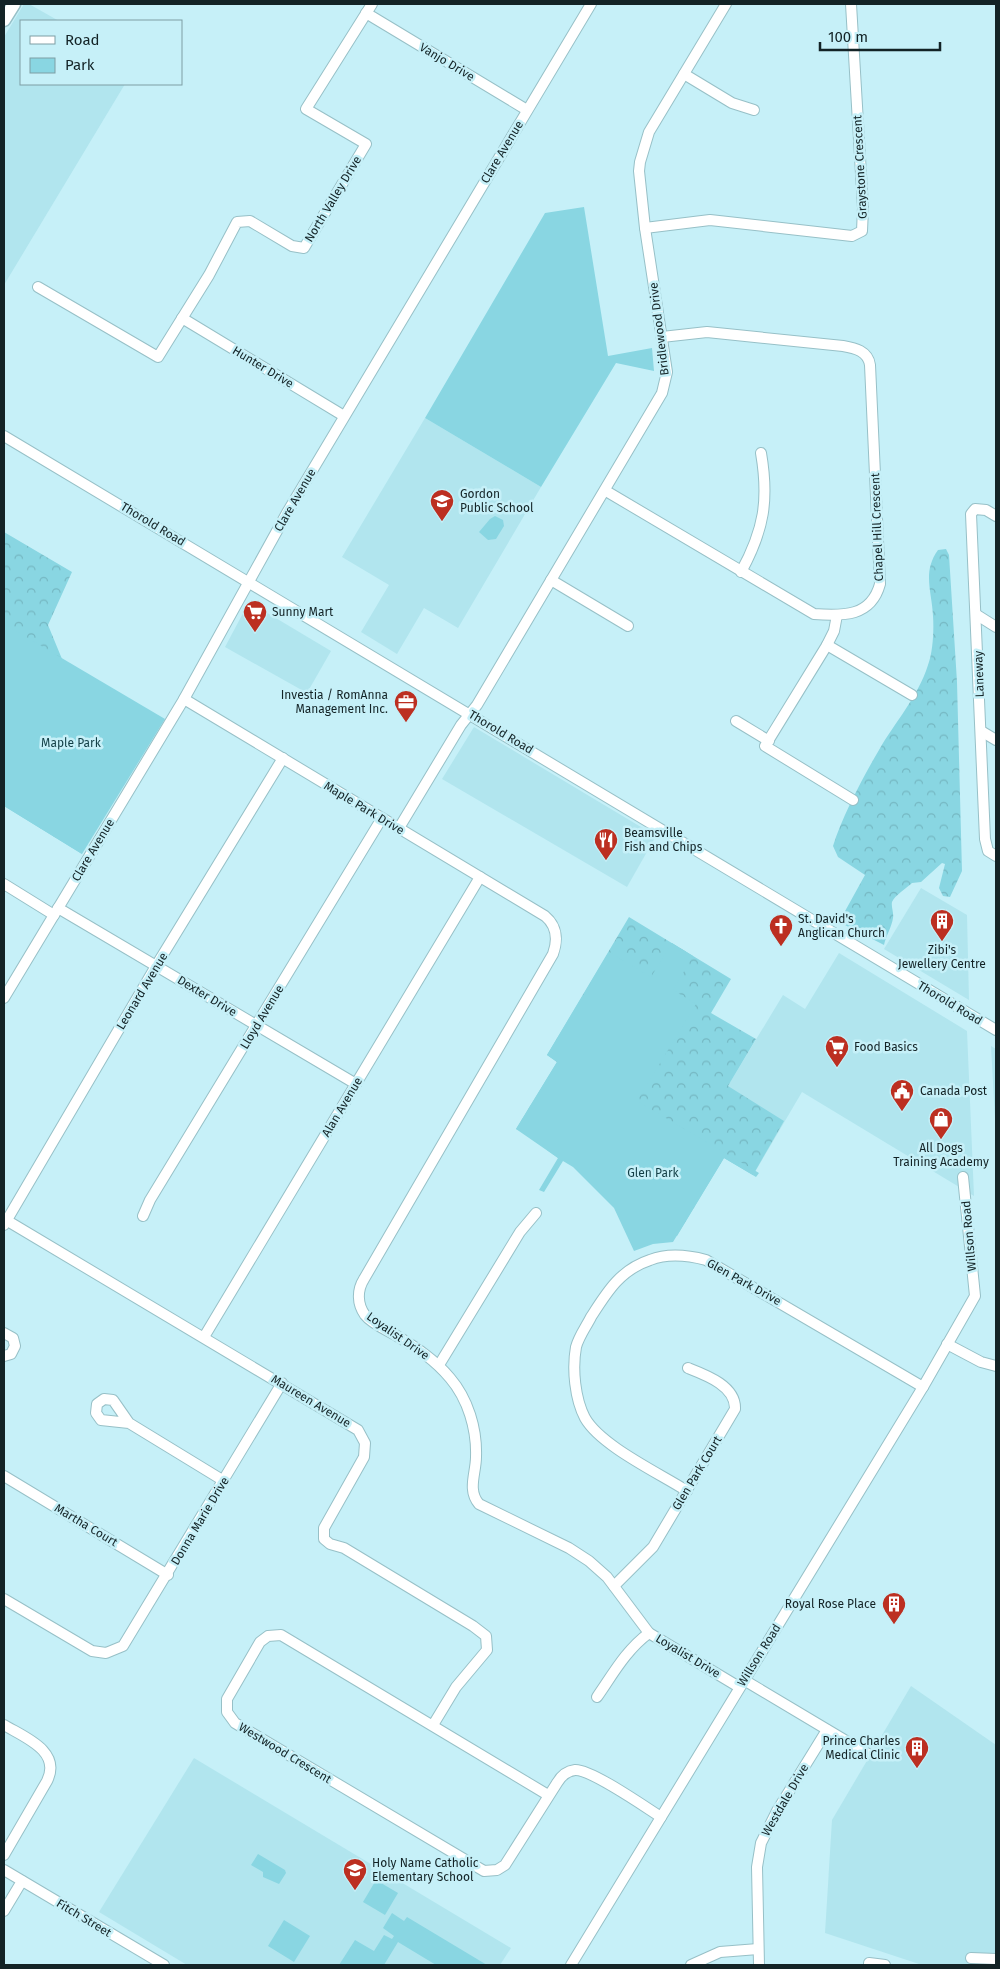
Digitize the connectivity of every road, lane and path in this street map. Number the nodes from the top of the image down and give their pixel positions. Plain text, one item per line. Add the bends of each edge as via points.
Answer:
1 (14, 4) edge
2 (590, 4) edge
3 (726, 4) edge
4 (852, 4) edge
5 (369, 8) edge
6 (4, 20) edge
7 (684, 74) junction
8 (527, 110) junction
9 (754, 110) dead end
10 (646, 228) junction
11 (38, 287) dead end
12 (182, 318) junction
13 (662, 337) junction
14 (344, 416) junction
15 (4, 436) edge
16 (761, 453) dead end
17 (606, 491) junction
18 (996, 516) edge
19 (741, 572) junction
20 (551, 580) junction
21 (250, 582) junction
22 (836, 615) junction
23 (977, 615) junction
24 (628, 626) dead end
25 (996, 627) edge
26 (828, 645) junction
27 (912, 695) dead end
28 (184, 699) junction
29 (470, 714) junction
30 (736, 722) dead end
31 (982, 731) junction
32 (996, 740) edge
33 (769, 742) junction
34 (283, 758) junction
35 (853, 800) dead end
36 (382, 818) junction
37 (399, 828) junction
38 (992, 853) edge
39 (480, 877) junction
40 (4, 884) edge
41 (56, 911) junction
42 (545, 916) joint
43 (156, 966) junction
44 (4, 998) edge
45 (257, 1026) junction
46 (996, 1030) edge
47 (356, 1084) junction
48 (963, 1177) dead end
49 (536, 1213) dead end
50 (144, 1216) dead end
51 (5, 1222) edge
52 (4, 1333) edge
53 (204, 1337) junction
54 (947, 1344) junction
55 (4, 1356) edge
56 (439, 1366) junction
57 (996, 1366) edge
58 (688, 1368) dead end
59 (282, 1383) junction
60 (923, 1387) junction
61 (129, 1423) dead end
62 (4, 1476) edge
63 (224, 1481) junction
64 (687, 1490) junction
65 (168, 1575) junction
66 (614, 1586) junction
67 (4, 1599) edge
68 (649, 1633) junction
69 (742, 1684) junction
70 (597, 1697) dead end
71 (4, 1725) edge
72 (433, 1725) junction
73 (827, 1730) junction
74 (868, 1754) dead end
75 (548, 1795) junction
76 (661, 1817) junction
77 (4, 1855) edge
78 (4, 1870) edge
79 (22, 1881) junction
80 (4, 1911) edge
81 (758, 1950) junction
82 (996, 1959) edge
83 (973, 1961) edge
84 (164, 1965) edge
85 (571, 1965) edge
86 (691, 1965) edge
87 (759, 1965) edge
88 (869, 1965) edge
89 (885, 1965) edge

1 - 6 main road
2 - 8 street, Clare Avenue
3 - 7 street, Bridlewood Drive
4 - 10 street, Graystone Crescent via 862,231 852,236 710,220
5 - 8 street, Vanjo Drive
5 - 12 street, North Valley Drive via 306,109 366,144 304,248 292,246 250,221 237,222
7 - 9 street via 732,103
7 - 10 street, Bridlewood Drive via 649,132 642,153 638,171
8 - 14 street, Clare Avenue
10 - 13 street, Bridlewood Drive
11 - 12 street, North Valley Drive via 158,357
12 - 14 street, Hunter Drive
13 - 17 street, Bridlewood Drive via 667,372 662,393
13 - 22 street, Chapel Hill Crescent via 707,332 751,335 843,346 858,349 867,357 880,584 869,605 860,611
14 - 21 street, Clare Avenue
15 - 21 street, Thorold Road
16 - 19 street via 766,484 764,512 758,538
17 - 19 street, Chapel Hill Crescent
17 - 20 street, Bridlewood Drive
18 - 23 street, Laneway via 986,510 975,509 971,514
19 - 22 street, Chapel Hill Crescent via 805,610 814,614
20 - 24 street
20 - 29 street, Bridlewood Drive
21 - 28 street, Clare Avenue
21 - 29 street, Thorold Road
22 - 26 street
23 - 25 street
23 - 31 street, Laneway
26 - 27 street
26 - 33 street
28 - 34 street, Maple Park Drive
28 - 41 street, Clare Avenue
29 - 37 street
29 - 46 street, Thorold Road
30 - 33 street
31 - 32 street
31 - 38 street, Laneway via 985,839
33 - 35 street via 765,746
34 - 36 street, Maple Park Drive
34 - 43 street, Leonard Avenue
36 - 37 street, Maple Park Drive
36 - 45 street, Lloyd Avenue
37 - 39 street, Maple Park Drive
39 - 42 street, Maple Park Drive
39 - 47 street, Alan Avenue
40 - 41 street, Dexter Drive
41 - 43 street, Dexter Drive
41 - 44 street, Clare Avenue
42 - 56 street, Loyalist Drive via 556,933 553,954 360,1288 360,1304 368,1318
43 - 45 street, Dexter Drive
43 - 51 street, Leonard Avenue
45 - 47 street, Dexter Drive
45 - 50 street, Lloyd Avenue via 150,1200
47 - 53 street, Alan Avenue
48 - 54 street, Willson Road via 975,1296
49 - 56 street via 520,1232
51 - 53 street, Maureen Avenue
52 - 55 street via 13,1338 15,1346 11,1354
53 - 59 street, Maureen Avenue
54 - 57 street
54 - 60 street, Willson Road
56 - 66 street, Loyalist Drive via 460,1392 471,1417 476,1456 472,1487 477,1501 488,1510 569,1548 598,1568
58 - 64 street, Glen Park Court via 727,1389 735,1406
59 - 63 street, Donna Marie Drive
59 - 72 street, Maureen Avenue via 355,1427 365,1443 363,1462 324,1528 325,1541 344,1548 474,1626 487,1639 486,1652 456,1687
60 - 64 street, Glen Park Drive via 706,1260 664,1256 637,1265 625,1272 608,1290 580,1335 574,1364 578,1397 586,1418 600,1436
60 - 69 street, Willson Road
61 - 63 street
62 - 65 street, Martha Court
63 - 65 street, Donna Marie Drive
64 - 66 street, Glen Park Court via 653,1546
65 - 67 street, Donna Marie Drive via 126,1642 110,1653 92,1651
66 - 68 street, Loyalist Drive
68 - 69 street, Loyalist Drive
68 - 70 street via 622,1660
69 - 73 street, Loyalist Drive
69 - 76 street, Willson Road
71 - 77 street via 43,1749 51,1768
72 - 75 street, Westwood Crescent
72 - 75 street, Westwood Crescent via 278,1634 260,1642 226,1702 227,1712 235,1723 484,1871 497,1870 505,1865
73 - 74 street, Loyalist Drive
73 - 81 street, Westdale Drive via 761,1843 757,1867
75 - 76 street, Westwood Crescent via 564,1774 583,1771
76 - 85 street, Willson Road
78 - 79 street, Fitch Street
79 - 80 street
79 - 84 street, Fitch Street
81 - 86 street via 720,1952
81 - 87 street, Westdale Drive
82 - 83 street
88 - 89 street

